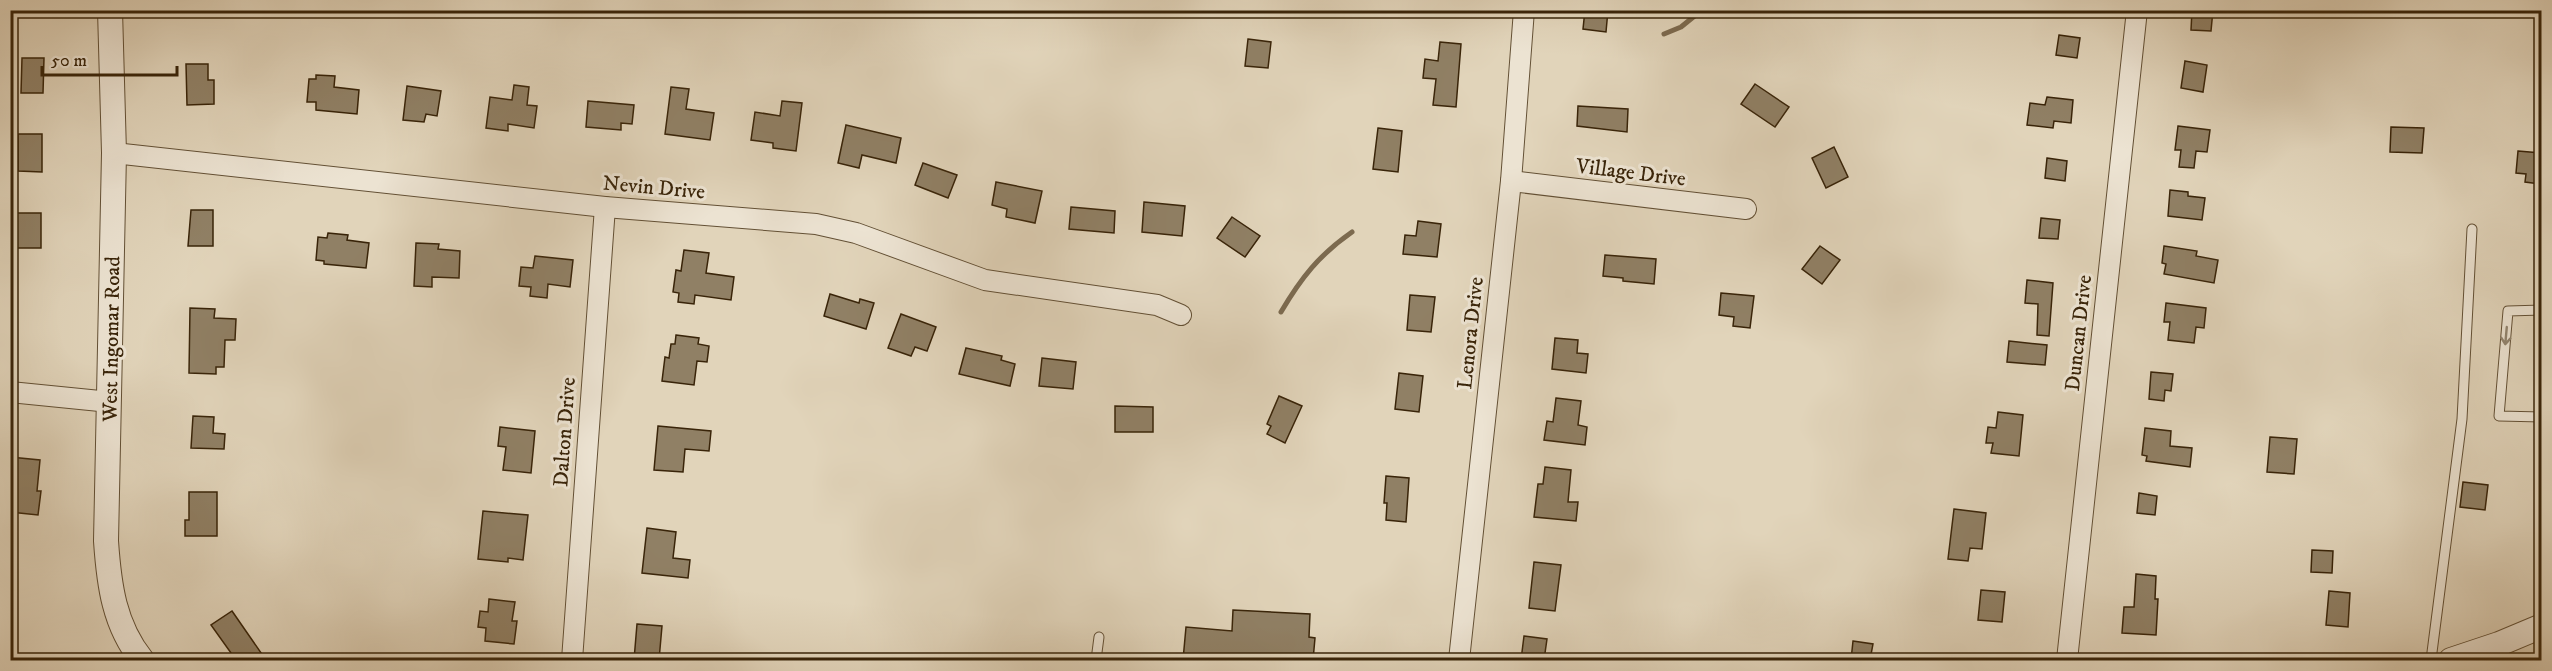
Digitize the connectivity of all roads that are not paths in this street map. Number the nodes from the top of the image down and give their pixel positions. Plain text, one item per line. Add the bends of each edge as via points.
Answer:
1 (110, 10) edge
2 (1524, 10) edge
3 (2137, 10) edge
4 (114, 153) junction
5 (1511, 181) junction
6 (604, 207) junction
7 (1746, 209) dead end
8 (2472, 229) dead end
9 (2541, 310) edge
10 (1181, 315) dead end
11 (10, 392) edge
12 (110, 402) junction
13 (2541, 417) edge
14 (2541, 626) edge
15 (1099, 637) dead end
16 (142, 660) edge
17 (572, 660) edge
18 (1096, 660) edge
19 (1459, 660) edge
20 (2067, 660) edge
21 (2431, 660) edge
22 (2451, 660) edge

1 - 4 street, West Ingomar Road
2 - 5 street, Lenora Drive
3 - 20 street, Duncan Drive
4 - 6 street, Nevin Drive
4 - 12 street, West Ingomar Road
5 - 7 street, Village Drive
5 - 19 street, Lenora Drive
6 - 10 street, Nevin Drive via 816,224 856,233 985,280 1157,305
6 - 17 street, Dalton Drive
8 - 21 lane via 2462,419
9 -> 13 lane via 2508,311 2499,416
11 - 12 street
12 - 16 street, West Ingomar Road via 106,541 110,586 117,617
14 - 22 street
15 - 18 lane

